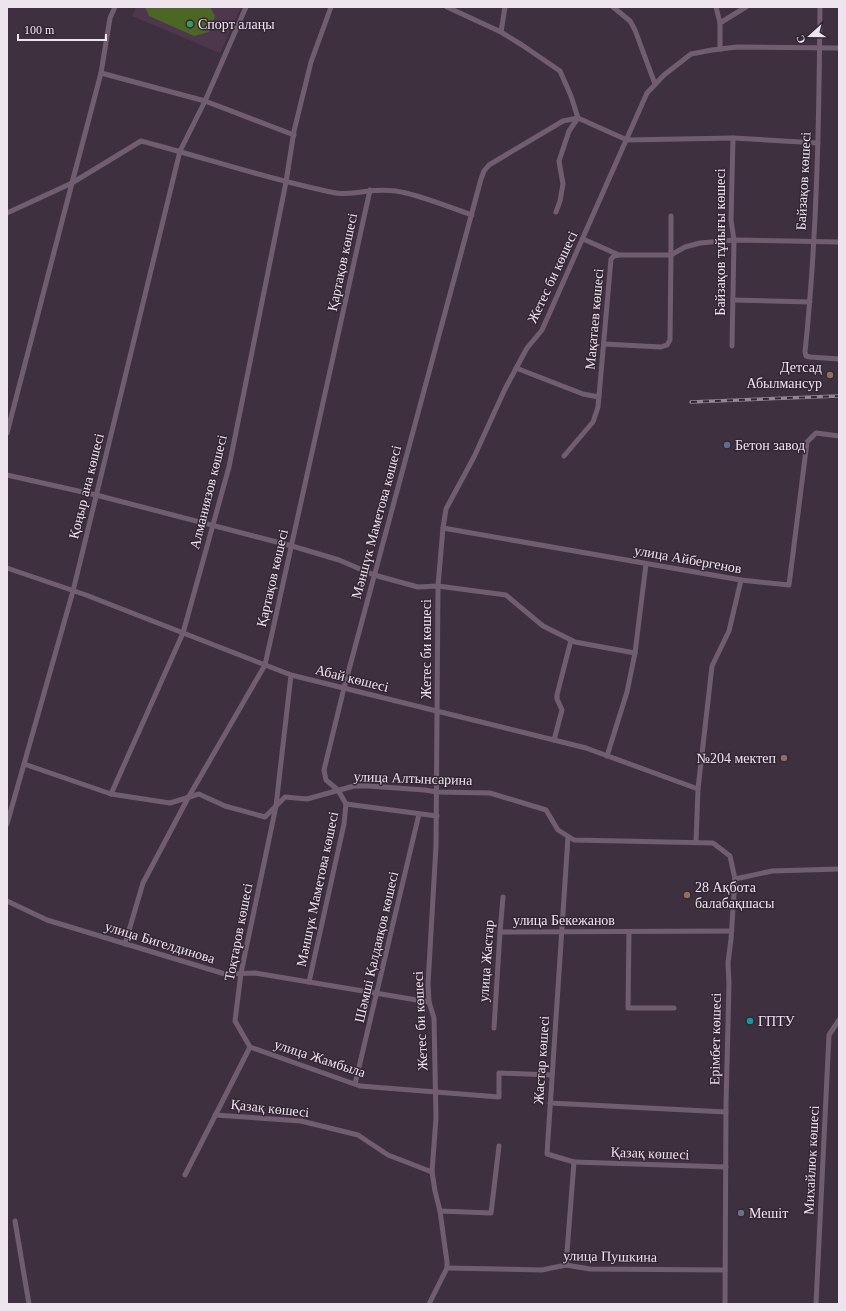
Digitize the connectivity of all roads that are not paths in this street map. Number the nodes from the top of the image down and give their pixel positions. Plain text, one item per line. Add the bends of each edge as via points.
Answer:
1 (116, 7) edge
2 (246, 7) edge
3 (331, 7) edge
4 (447, 7) edge
5 (505, 7) edge
6 (613, 7) edge
7 (716, 7) edge
8 (746, 7) edge
9 (820, 7) edge
10 (720, 23) junction
11 (501, 32) junction
12 (820, 48) junction
13 (839, 48) edge
14 (720, 49) junction
15 (101, 73) junction
16 (655, 84) junction
17 (205, 100) junction
18 (578, 118) junction
19 (294, 135) junction
20 (733, 138) junction
21 (627, 140) junction
22 (818, 143) junction
23 (180, 151) junction
24 (286, 182) junction
25 (72, 183) junction
26 (370, 190) junction
27 (556, 212) dead end
28 (7, 213) edge
29 (472, 215) junction
30 (670, 216) dead end
31 (583, 239) junction
32 (734, 240) junction
33 (813, 242) junction
34 (839, 242) edge
35 (619, 255) junction
36 (671, 255) junction
37 (733, 300) junction
38 (810, 302) junction
39 (604, 344) junction
40 (732, 346) dead end
41 (839, 359) edge
42 (516, 368) junction
43 (599, 397) junction
44 (7, 433) edge
45 (839, 436) edge
46 (564, 456) dead end
47 (7, 474) edge
48 (96, 495) junction
49 (213, 525) junction
50 (443, 528) junction
51 (292, 546) junction
52 (646, 564) junction
53 (7, 568) edge
54 (374, 575) junction
55 (741, 580) junction
56 (438, 586) junction
57 (73, 591) junction
58 (183, 633) junction
59 (571, 640) junction
60 (635, 653) junction
61 (265, 665) junction
62 (291, 676) junction
63 (344, 688) junction
64 (438, 712) junction
65 (554, 740) junction
66 (607, 756) junction
67 (24, 764) junction
68 (698, 789) junction
69 (338, 790) junction
70 (437, 792) junction
71 (111, 794) junction
72 (188, 798) junction
73 (346, 804) junction
74 (276, 806) junction
75 (419, 814) junction
76 (436, 816) junction
77 (7, 824) edge
78 (568, 837) junction
79 (696, 842) junction
80 (839, 869) edge
81 (735, 879) junction
82 (503, 897) dead end
83 (7, 901) edge
84 (732, 931) junction
85 (500, 932) junction
86 (561, 932) junction
87 (629, 932) junction
88 (125, 944) junction
89 (241, 973) junction
90 (309, 982) junction
91 (377, 994) junction
92 (429, 1002) junction
93 (674, 1008) dead end
94 (839, 1020) edge
95 (494, 1028) dead end
96 (250, 1048) junction
97 (552, 1075) junction
98 (355, 1084) junction
99 (435, 1092) junction
100 (550, 1103) junction
101 (726, 1112) junction
102 (216, 1115) junction
103 (499, 1146) dead end
104 (574, 1162) junction
105 (726, 1167) junction
106 (432, 1172) junction
107 (185, 1175) dead end
108 (440, 1211) junction
109 (15, 1221) dead end
110 (566, 1265) junction
111 (447, 1268) junction
112 (725, 1270) junction
113 (29, 1304) edge
114 (429, 1304) edge
115 (725, 1304) edge
116 (816, 1304) edge

1 - 15 street via 110,18
2 - 17 street, Қоңыр ана көшесі
3 - 19 street, Алманиязов көшесі via 311,62
4 - 11 street
5 - 11 street
6 - 16 street via 630,21 635,30
7 - 10 street
8 - 10 street
9 - 12 street, Байзақов көшесі
10 - 14 street
11 - 18 street via 560,71
12 - 13 street
12 - 14 street
12 - 22 street, Байзақов көшесі
14 - 16 street, Жетес би көшесі via 691,54
15 - 17 street
15 - 25 street
16 - 21 street, Жетес би көшесі via 647,92
17 - 19 street
17 - 23 street, Қоңыр ана көшесі
18 - 21 street
18 - 27 street via 569,132 559,161 562,184
18 - 29 street, Мәншүк Маметова көшесі via 563,121 489,165 484,171
19 - 24 street, Алманиязов көшесі
20 - 21 street
20 - 22 street
20 - 32 street, Байзақов тұйығы көшесі via 731,220
21 - 31 street, Жетес би көшесі
22 - 33 street, Байзақов көшесі
23 - 24 street
23 - 25 street via 141,141
23 - 48 street, Қоңыр ана көшесі
24 - 26 street via 338,194
24 - 49 street, Алманиязов көшесі via 229,467
25 - 28 street
25 - 44 street
26 - 29 street via 396,191
26 - 51 street, Қартақов көшесі
29 - 54 street, Мәншүк Маметова көшесі
30 - 36 street
31 - 35 street
31 - 42 street, Жетес би көшесі via 542,330 527,348
32 - 33 street, Мақатаев көшесі
32 - 36 street, Мақатаев көшесі via 700,243 685,247
32 - 37 street, Байзақов тұйығы көшесі
33 - 34 street, Мақатаев көшесі
33 - 38 street, Байзақов көшесі
35 - 36 street, Мақатаев көшесі
35 - 39 street, Мақатаев көшесі via 611,259
36 - 39 street via 670,340 667,345 661,347
37 - 38 street
37 - 40 street, Байзақов тұйығы көшесі
38 - 41 street, Байзақов көшесі via 806,356
39 - 43 street, Мақатаев көшесі
42 - 43 street via 583,394
42 - 50 street, Жетес би көшесі via 446,509
43 - 46 street, Мақатаев көшесі via 593,422
45 - 55 street, улица Айбергенов via 816,433 807,442 789,585
47 - 48 street
48 - 49 street
48 - 57 street, Қоңыр ана көшесі
49 - 51 street
49 - 58 street, Алманиязов көшесі
50 - 52 street, улица Айбергенов
50 - 56 street, Жетес би көшесі
51 - 54 street via 339,560
51 - 61 street, Қартақов көшесі
52 - 55 street, улица Айбергенов
52 - 60 street
53 - 57 street, Абай көшесі
54 - 56 street via 418,587
54 - 63 street, Мәншүк Маметова көшесі
55 - 68 street via 729,631 712,666
56 - 59 street via 506,595 543,626
56 - 64 street, Жетес би көшесі
57 - 58 street, Абай көшесі
57 - 67 street, Қоңыр ана көшесі
58 - 61 street, Абай көшесі
58 - 71 street, Алманиязов көшесі
59 - 60 street
59 - 65 street via 557,695 562,710
60 - 66 street via 627,692
61 - 62 street, Абай көшесі
61 - 72 street, Қартақов көшесі
62 - 63 street, Абай көшесі
62 - 74 street, Тоқтаров көшесі
63 - 64 street, Абай көшесі
63 - 69 street, Мәншүк Маметова көшесі via 324,770 326,780
64 - 65 street, Абай көшесі
64 - 70 street, Жетес би көшесі
65 - 66 street, Абай көшесі
66 - 68 street, Абай көшесі
67 - 71 street, улица Алтынсарина
67 - 77 street, Қоңыр ана көшесі
68 - 79 street
69 - 70 street, улица Алтынсарина via 368,786
69 - 73 street, Мәншүк Маметова көшесі
69 - 74 street, улица Алтынсарина via 307,799 285,797
70 - 76 street, Жетес би көшесі
70 - 78 street, улица Алтынсарина via 490,793 546,810 558,830
71 - 72 street, улица Алтынсарина via 170,803
72 - 74 street, улица Алтынсарина via 199,794 225,806 265,817
72 - 88 street, Қартақов көшесі via 143,883
73 - 75 street
73 - 90 street, Мәншүк Маметова көшесі via 344,824
74 - 89 street, Тоқтаров көшесі
75 - 76 street
75 - 91 street, Шәмші Қалдаяқов көшесі
76 - 92 street, Жетес би көшесі
78 - 79 street via 574,840
78 - 86 street, Жастар көшесі
79 - 81 street via 713,842 730,856
80 - 81 street via 772,871
81 - 84 street, Ерімбет көшесі
82 - 85 street, улица Жастар
83 - 88 street, улица Бигелдинова via 47,920
84 - 87 street, улица Бекежанов
84 - 101 street, Ерімбет көшесі via 728,963
85 - 86 street, улица Бекежанов
85 - 95 street, улица Жастар
86 - 87 street, улица Бекежанов
86 - 97 street, Жастар көшесі
87 - 93 street, улица Бекежанов via 628,1008
88 - 89 street, улица Бигелдинова via 224,974
89 - 90 street, улица Бигелдинова
89 - 96 street, Тоқтаров көшесі via 235,1021
90 - 91 street, улица Бигелдинова
91 - 92 street, улица Бигелдинова
91 - 98 street, Шәмші Қалдаяқов көшесі
92 - 99 street, Жетес би көшесі via 434,1018
94 - 116 street, Михайлюк көшесі via 829,1034
96 - 98 street, улица Жамбыла
96 - 102 street
97 - 99 street, улица Жамбыла via 499,1074 499,1097
97 - 100 street, Жастар көшесі
98 - 99 street, улица Жамбыла
99 - 106 street, Жетес би көшесі
100 - 101 street
100 - 104 street, Жастар көшесі via 547,1154
101 - 105 street, Ерімбет көшесі
102 - 106 street, Қазақ көшесі via 301,1121 358,1135 388,1155
102 - 107 street
103 - 108 street via 491,1213
104 - 105 street, Қазақ көшесі
104 - 110 street
105 - 112 street, Ерімбет көшесі
106 - 108 street, Жетес би көшесі
108 - 111 street, Жетес би көшесі
109 - 113 street
110 - 111 street, улица Пушкина via 542,1270
110 - 112 street, улица Пушкина via 590,1269
111 - 114 street
112 - 115 street, Ерімбет көшесі

